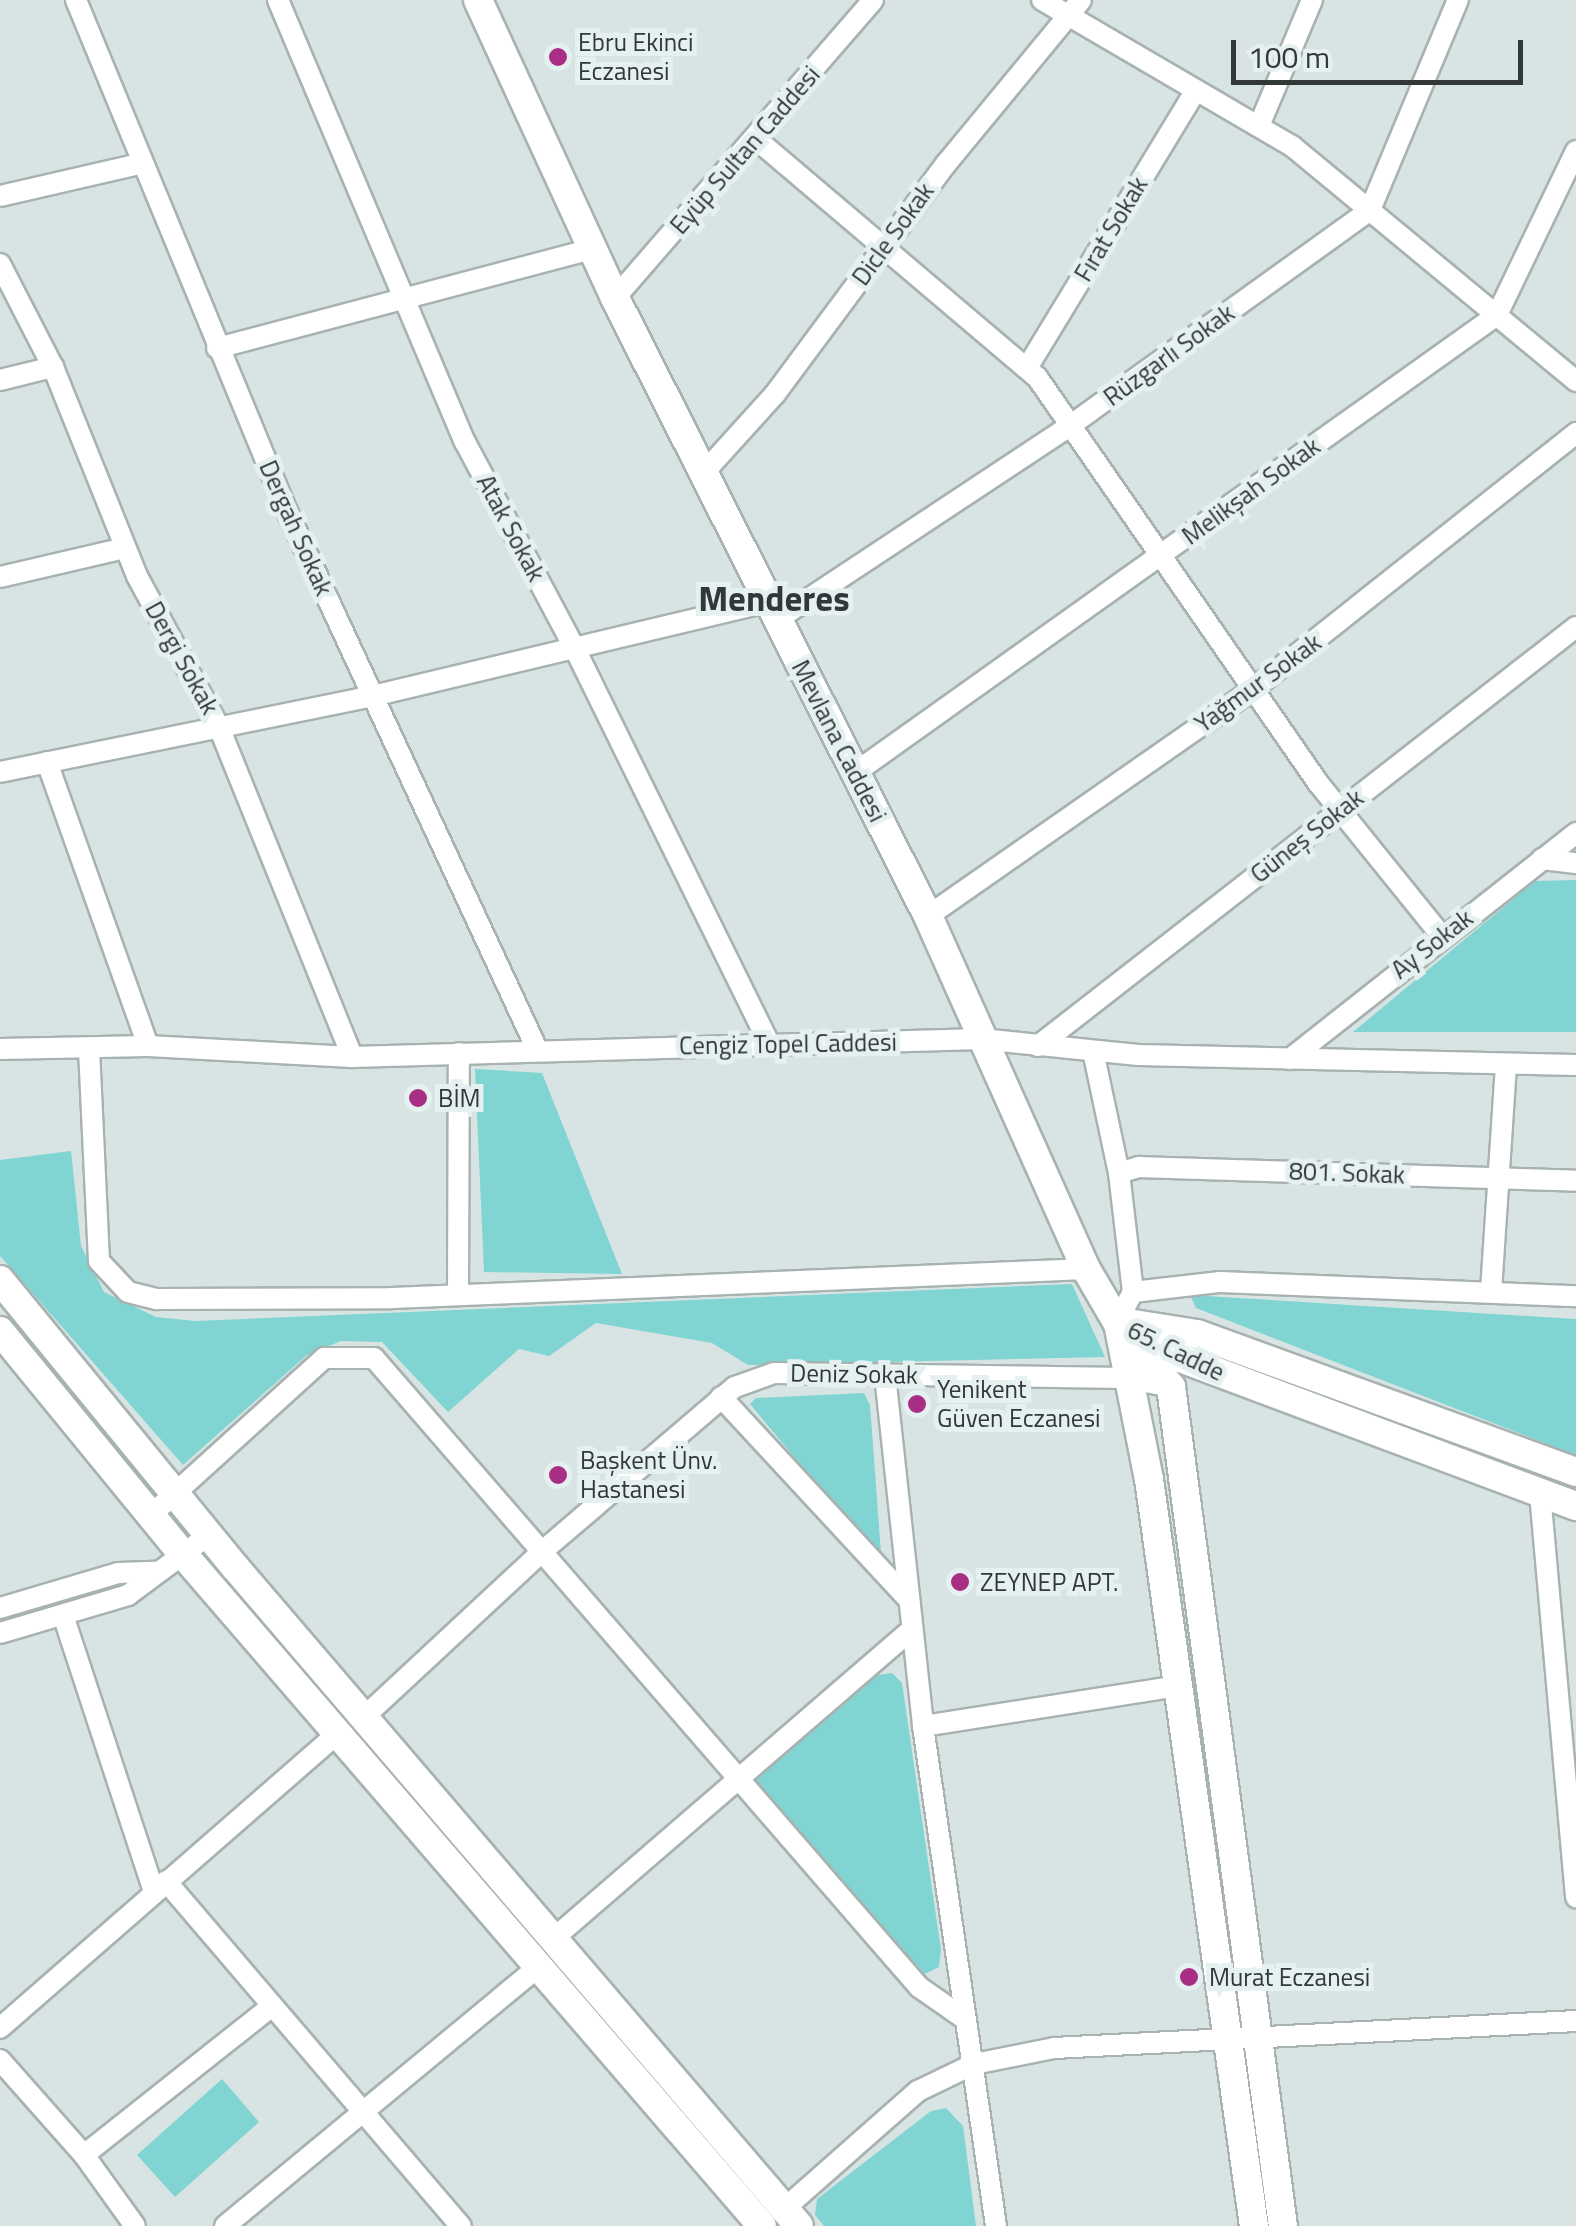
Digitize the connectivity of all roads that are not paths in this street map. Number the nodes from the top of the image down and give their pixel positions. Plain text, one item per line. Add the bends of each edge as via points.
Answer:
1 (76, 0) edge
2 (278, 0) edge
3 (478, 0) edge
4 (873, 0) edge
5 (1042, 0) edge
6 (1312, 0) edge
7 (1458, 0) edge
8 (1074, 8) edge
9 (1196, 90) junction
10 (1258, 126) junction
11 (756, 139) junction
12 (1576, 151) edge
13 (140, 164) junction
14 (0, 196) edge
15 (1370, 210) junction
16 (884, 247) junction
17 (592, 248) junction
18 (0, 264) edge
19 (614, 298) junction
20 (404, 301) junction
21 (1497, 315) junction
22 (217, 348) junction
23 (53, 367) junction
24 (1026, 368) junction
25 (0, 380) edge
26 (1576, 381) edge
27 (1071, 426) junction
28 (1576, 433) edge
29 (707, 470) junction
30 (126, 548) junction
31 (1160, 557) junction
32 (0, 578) edge
33 (772, 611) junction
34 (1576, 627) edge
35 (576, 649) junction
36 (1252, 690) junction
37 (373, 696) junction
38 (220, 727) junction
39 (47, 762) junction
40 (0, 772) edge
41 (856, 772) junction
42 (1340, 810) junction
43 (1576, 833) edge
44 (1542, 859) junction
45 (1576, 863) edge
46 (928, 916) junction
47 (1442, 935) junction
48 (981, 1040) junction
49 (770, 1045) junction
50 (148, 1046) junction
51 (1038, 1046) junction
52 (536, 1048) junction
53 (0, 1049) edge
54 (89, 1049) junction
55 (1093, 1051) junction
56 (459, 1054) junction
57 (352, 1057) junction
58 (1290, 1059) junction
59 (1506, 1064) junction
60 (1576, 1065) edge
61 (1119, 1172) junction
62 (1498, 1178) junction
63 (1576, 1181) edge
64 (1086, 1269) junction
65 (0, 1280) edge
66 (1491, 1291) junction
67 (1133, 1292) junction
68 (458, 1295) junction
69 (1576, 1296) edge
70 (1117, 1322) junction
71 (0, 1331) edge
72 (885, 1375) junction
73 (1125, 1378) junction
74 (1171, 1387) junction
75 (721, 1397) junction
76 (1576, 1472) edge
77 (177, 1492) junction
78 (1540, 1493) junction
79 (1576, 1506) edge
80 (151, 1515) junction
81 (210, 1534) junction
82 (545, 1548) junction
83 (182, 1553) junction
84 (155, 1572) junction
85 (909, 1600) junction
86 (0, 1608) edge
87 (63, 1615) junction
88 (912, 1629) junction
89 (0, 1634) edge
90 (1177, 1686) junction
91 (364, 1717) junction
92 (922, 1726) junction
93 (337, 1734) junction
94 (738, 1775) junction
95 (160, 1886) junction
96 (1576, 1896) edge
97 (552, 1939) junction
98 (538, 1967) junction
99 (272, 2007) junction
100 (965, 2019) junction
101 (1576, 2020) edge
102 (0, 2028) edge
103 (1254, 2036) junction
104 (1225, 2037) junction
105 (0, 2060) edge
106 (974, 2064) junction
107 (359, 2113) junction
108 (84, 2156) junction
109 (775, 2215) edge
110 (135, 2226) edge
111 (225, 2226) edge
112 (460, 2226) edge
113 (996, 2226) edge
114 (1254, 2226) edge
115 (1283, 2226) edge

1 - 13 street, Dergah Sokak
2 - 20 street, Atak Sokak
3 - 17 main road, Mevlana Caddesi
4 - 11 street, Eyüp Sultan Caddesi
5 - 8 street
6 - 10 street
7 - 15 street
8 - 9 street
8 - 16 street, Dicle Sokak
9 - 10 street
9 - 24 street, Fırat Sokak
10 - 15 street
11 - 16 street
11 - 19 street, Eyüp Sultan Caddesi
12 - 21 street, Melikşah Sokak
13 - 14 street
13 - 22 street, Dergah Sokak
15 - 21 street
15 - 27 street, Rüzgarlı Sokak
16 - 24 street
16 - 29 street, Dicle Sokak via 776,394
17 - 19 main road, Mevlana Caddesi
17 - 20 street
18 - 23 street, Dergi Sokak
19 - 29 main road, Mevlana Caddesi
20 - 22 street
20 - 35 street, Atak Sokak via 465,442
21 - 26 street
21 - 31 street, Melikşah Sokak
22 - 37 street, Dergah Sokak
23 - 25 street
23 - 30 street, Dergi Sokak
24 - 27 street
27 - 31 street
27 - 33 street, Rüzgarlı Sokak
28 - 36 street, Yağmur Sokak
29 - 33 main road, Mevlana Caddesi
30 - 32 street
30 - 38 street, Dergi Sokak
31 - 36 street
31 - 41 street, Melikşah Sokak
33 - 35 street, Rüzgarlı Sokak
33 - 41 main road, Mevlana Caddesi
34 - 42 street, Güneş Sokak
35 - 37 street, Rüzgarlı Sokak
35 - 49 street, Atak Sokak
36 - 42 street
36 - 46 street, Yağmur Sokak
37 - 38 street, Rüzgarlı Sokak
37 - 52 street, Dergah Sokak
38 - 39 street, Rüzgarlı Sokak
38 - 57 street, Dergi Sokak
39 - 40 street, Rüzgarlı Sokak
39 - 50 street
41 - 46 main road, Mevlana Caddesi
42 - 47 street
42 - 51 street, Güneş Sokak
43 - 44 street, Ay Sokak
44 - 45 street
44 - 47 street, Ay Sokak
46 - 48 main road, Mevlana Caddesi
47 - 58 street, Ay Sokak
48 - 49 street, Cengiz Topel Caddesi
48 - 51 street, Cengiz Topel Caddesi
48 - 64 main road, Mevlana Caddesi
49 - 52 street, Cengiz Topel Caddesi
50 - 54 street, Cengiz Topel Caddesi
50 - 57 street, Cengiz Topel Caddesi
51 - 55 street, Cengiz Topel Caddesi
52 - 56 street, Cengiz Topel Caddesi
53 - 54 street, Cengiz Topel Caddesi
54 - 68 street via 93,1235 99,1261 128,1292 157,1299
55 - 58 street, Cengiz Topel Caddesi
55 - 61 street
56 - 57 street, Cengiz Topel Caddesi
56 - 68 street
58 - 59 street, Cengiz Topel Caddesi
59 - 60 street, Cengiz Topel Caddesi
59 - 62 street
61 - 62 street, 801. Sokak via 1139,1167
61 - 67 street
62 - 63 street, 801. Sokak
62 - 66 street
64 - 68 street
64 - 70 main road, Mevlana Caddesi
65 - 77 main road
66 - 67 street via 1220,1282
66 - 69 street
67 - 70 street
70 - 73 main road
70 - 74 main road
70 - 76 main road, 65. Cadde via 1198,1334
70 - 78 main road, 65. Cadde via 1180,1358
71 - 80 main road
72 - 73 street, Deniz Sokak
72 - 75 street, Deniz Sokak via 774,1373
72 - 85 street
73 - 74 street, Deniz Sokak
73 - 90 main road via 1148,1480
74 - 103 main road
75 - 82 street, Deniz Sokak
75 - 85 street
77 - 80 street
77 - 81 main road
77 - 82 street via 324,1358 348,1354 374,1358 395,1375
78 - 79 main road, 65. Cadde
78 - 96 street
80 - 83 main road
81 - 83 street
81 - 91 main road
82 - 91 street, Deniz Sokak
82 - 94 street
83 - 84 street
83 - 93 main road
84 - 86 street via 118,1573
84 - 87 street via 128,1595
85 - 88 street
87 - 89 street
87 - 95 street
88 - 92 street
88 - 94 street
90 - 92 street
90 - 104 main road
91 - 97 main road
92 - 100 street
93 - 95 street
93 - 98 main road
94 - 97 street
94 - 100 street via 919,1987
95 - 99 street
95 - 102 street
97 - 109 main road
98 - 107 street
98 - 109 main road
99 - 107 street
99 - 108 street
100 - 106 street
101 - 103 street
103 - 104 street
103 - 115 main road
104 - 106 street via 1054,2048
104 - 114 main road
105 - 108 street
106 - 109 street via 918,2092
106 - 113 street
107 - 111 street
107 - 112 street
108 - 110 street

